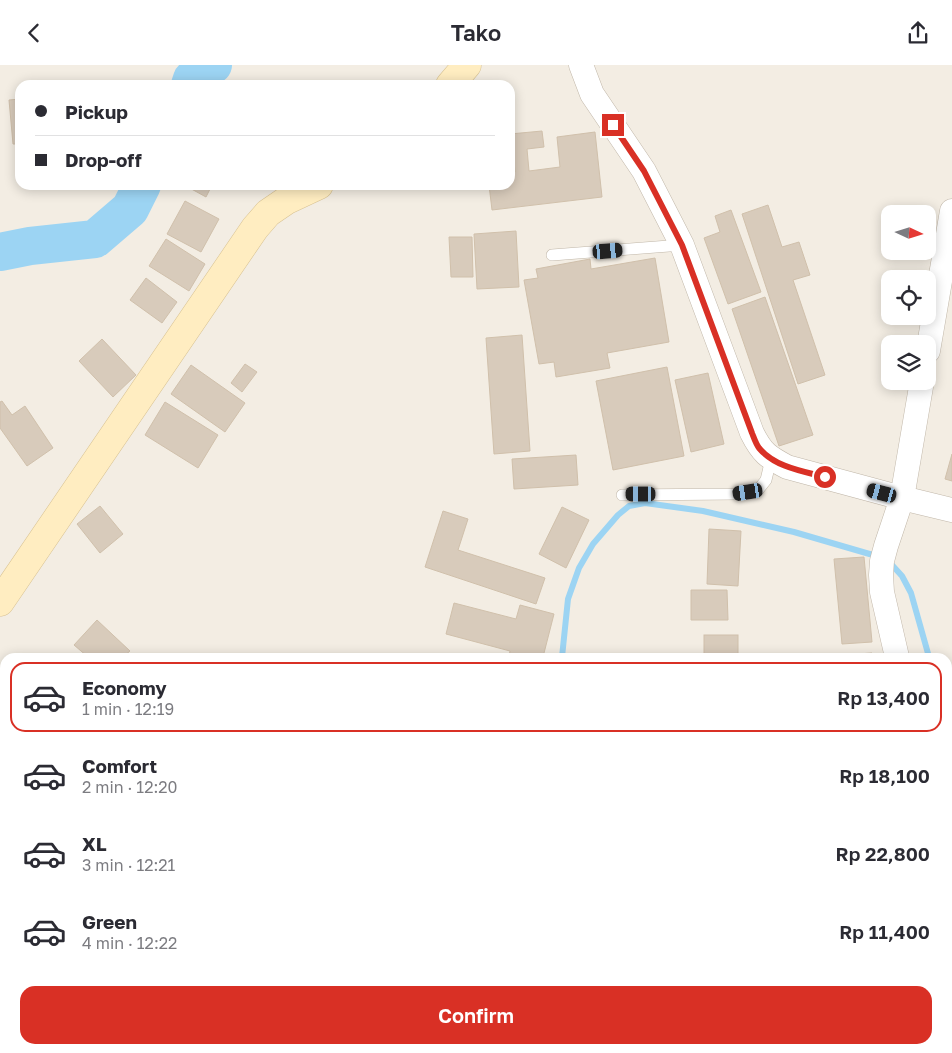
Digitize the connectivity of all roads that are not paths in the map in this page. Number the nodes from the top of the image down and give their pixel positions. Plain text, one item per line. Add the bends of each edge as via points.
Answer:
1 (467, 65) edge
2 (581, 65) edge
3 (454, 80) edge
4 (310, 190) edge
5 (952, 211) edge
6 (682, 245) junction
7 (552, 255) dead end
8 (931, 335) edge
9 (920, 390) edge
10 (771, 459) junction
11 (622, 495) dead end
12 (902, 498) junction
13 (952, 510) edge
14 (0, 602) edge
15 (896, 653) edge

1 - 3 street
2 - 6 street via 592,94 644,171
4 - 14 street via 268,213 254,228
5 - 8 street
6 - 7 lane
6 - 10 street via 752,433 759,447
9 - 12 street
10 - 11 lane via 766,480 758,490 737,494
10 - 12 street via 787,467
12 - 13 street
12 - 15 street via 886,546 881,575

